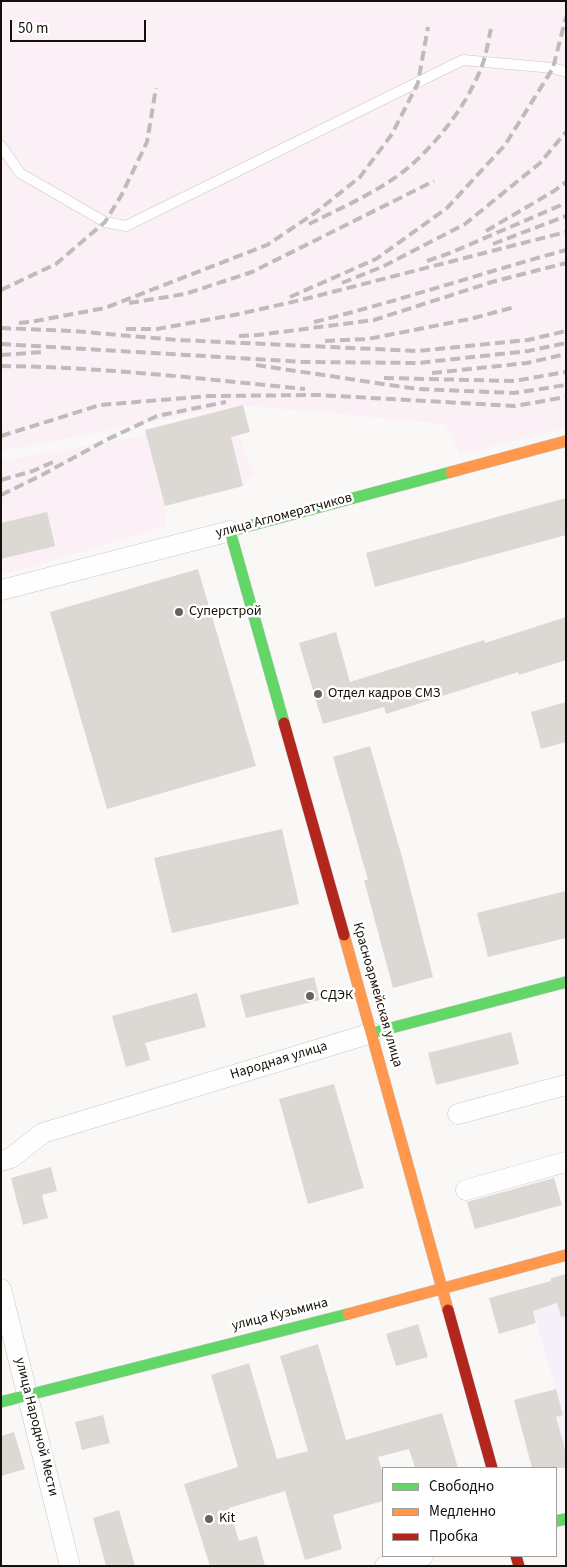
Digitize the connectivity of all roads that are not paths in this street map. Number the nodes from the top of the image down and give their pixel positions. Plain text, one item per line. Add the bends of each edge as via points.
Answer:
1 (566, 72) edge
2 (1, 146) edge
3 (566, 441) edge
4 (230, 531) junction
5 (1, 590) edge
6 (566, 982) edge
7 (372, 1033) junction
8 (566, 1086) edge
9 (458, 1114) dead end
10 (1, 1161) edge
11 (566, 1162) edge
12 (466, 1190) dead end
13 (566, 1255) edge
14 (1, 1289) edge
15 (443, 1289) junction
16 (28, 1395) junction
17 (1, 1402) edge
18 (492, 1467) edge
19 (419, 1557) edge
20 (70, 1566) edge
21 (385, 1566) edge

1 - 2 lane via 463,60 126,226 105,222 20,173
3 - 4 street, улица Агломератчиков
4 - 5 street, улица Агломератчиков
4 - 7 street, Красноармейская улица
6 - 7 street, Народная улица
7 - 10 street, Народная улица via 43,1133 11,1158
7 - 15 street, Красноармейская улица
8 - 9 street
11 - 12 street
13 - 15 street, улица Кузьмина
14 - 16 street, улица Народной Мести
15 - 16 street, улица Кузьмина
15 - 18 street, Красноармейская улица
16 - 17 street, улица Кузьмина
16 - 20 street, улица Народной Мести
19 - 21 street

